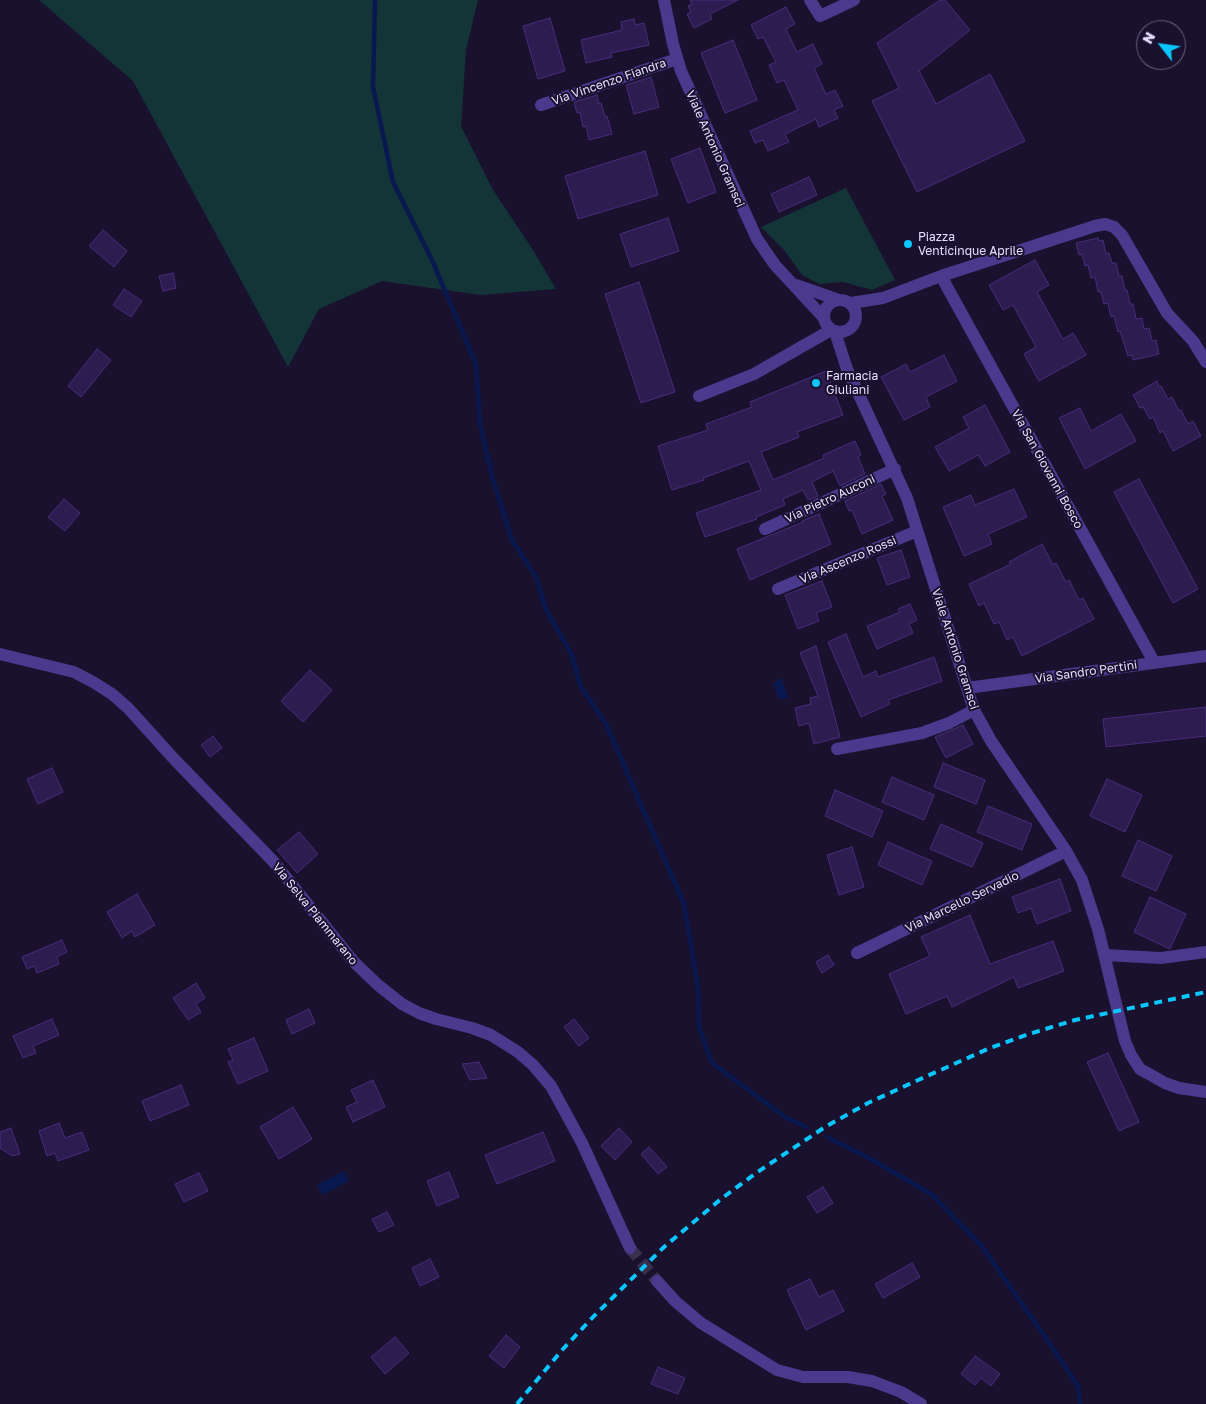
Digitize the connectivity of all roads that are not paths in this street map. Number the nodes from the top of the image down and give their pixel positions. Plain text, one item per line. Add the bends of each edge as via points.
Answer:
1 (664, 0) edge
2 (810, 0) edge
3 (854, 0) edge
4 (677, 59) junction
5 (541, 105) dead end
6 (941, 276) junction
7 (794, 284) junction
8 (883, 298) junction
9 (845, 301) junction
10 (857, 319) junction
11 (829, 325) junction
12 (849, 330) junction
13 (1206, 362) edge
14 (847, 369) junction
15 (698, 396) dead end
16 (895, 470) junction
17 (765, 529) dead end
18 (917, 531) junction
19 (778, 589) dead end
20 (0, 654) edge
21 (1206, 656) edge
22 (1154, 662) junction
23 (967, 688) junction
24 (974, 710) junction
25 (836, 749) dead end
26 (1066, 850) junction
27 (1206, 952) edge
28 (857, 953) dead end
29 (1105, 956) junction
30 (1206, 1092) edge
31 (630, 1248) tunnel mouth
32 (657, 1281) tunnel mouth
33 (921, 1404) edge

1 - 4 street, Viale Antonio Gramsci
2 - 3 street via 820,16
4 - 5 street, Via Vincenzo Fiandra
4 - 7 street, Viale Antonio Gramsci via 756,240 774,265
6 - 8 street
6 - 13 street via 1095,226 1110,225 1122,235 1166,313 1193,341
6 - 22 street, Via San Giovanni Bosco
7 - 9 street, Viale Antonio Gramsci
7 - 11 street, Viale Antonio Gramsci
8 - 9 street
8 - 10 street
9 - 10 street via 856,310
9 - 11 street via 834,301 826,308
10 - 12 street
11 - 12 street via 845,332
11 - 14 street, Viale Antonio Gramsci
11 - 15 street via 798,349 754,374
12 - 14 street, Viale Antonio Gramsci
14 - 16 street, Viale Antonio Gramsci
16 - 17 street, Via Pietro Auconi
16 - 18 street, Viale Antonio Gramsci
18 - 19 street, Via Ascenzo Rossi
18 - 23 street, Viale Antonio Gramsci
20 - 31 street, Via Selva Piammarano via 74,672 112,694 273,861 352,961 378,985 419,1013 491,1035 534,1065 551,1086 588,1154
21 - 22 street, Via Sandro Pertini
22 - 23 street, Via Sandro Pertini
23 - 24 street, Viale Antonio Gramsci
24 - 25 street via 922,733
24 - 26 street, Viale Antonio Gramsci via 991,741
26 - 28 street, Via Marcello Servadio
26 - 29 street, Viale Antonio Gramsci via 1082,880
27 - 29 street via 1161,958
29 - 30 street, Viale Antonio Gramsci via 1125,1041 1134,1061 1147,1074 1172,1086
32 - 33 street via 702,1323 777,1370 803,1377 848,1377 872,1381 902,1392

